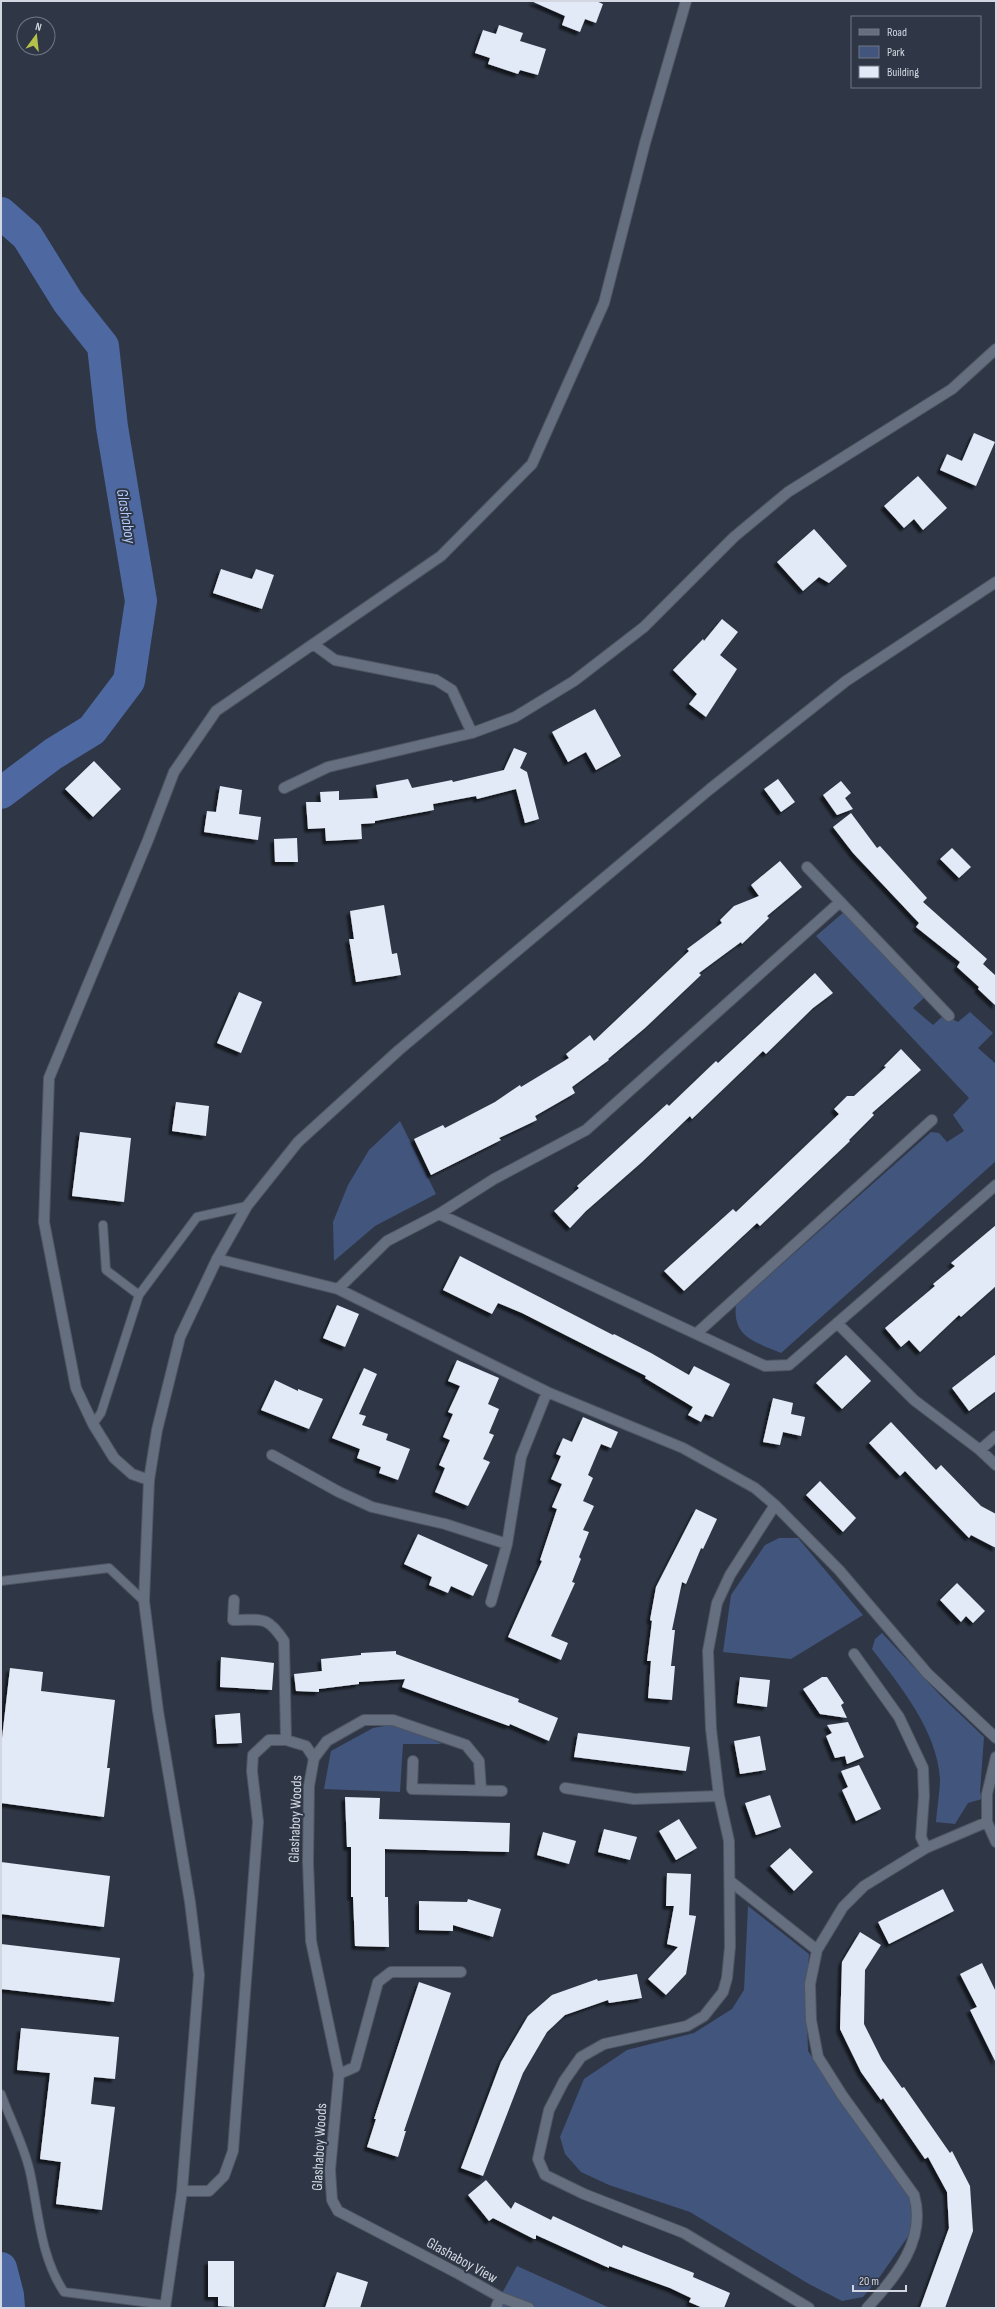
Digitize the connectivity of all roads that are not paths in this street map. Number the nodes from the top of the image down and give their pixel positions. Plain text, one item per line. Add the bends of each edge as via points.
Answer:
1 (686, 1) edge
2 (996, 348) edge
3 (996, 582) edge
4 (313, 644) junction
5 (472, 733) junction
6 (284, 788) dead end
7 (807, 868) dead end
8 (840, 902) junction
9 (949, 1016) dead end
10 (932, 1120) dead end
11 (996, 1185) edge
12 (247, 1206) junction
13 (439, 1214) junction
14 (103, 1225) dead end
15 (216, 1259) junction
16 (338, 1289) junction
17 (139, 1295) junction
18 (837, 1323) junction
19 (696, 1334) junction
20 (547, 1392) junction
21 (93, 1424) junction
22 (996, 1436) edge
23 (980, 1450) junction
24 (272, 1455) dead end
25 (996, 1465) edge
26 (149, 1480) junction
27 (775, 1505) junction
28 (507, 1544) junction
29 (1, 1581) edge
30 (234, 1600) dead end
31 (144, 1601) junction
32 (491, 1602) dead end
33 (854, 1654) dead end
34 (996, 1738) edge
35 (286, 1740) junction
36 (996, 1757) edge
37 (314, 1758) junction
38 (413, 1761) dead end
39 (565, 1788) dead end
40 (481, 1790) junction
41 (502, 1791) dead end
42 (719, 1796) junction
43 (987, 1822) junction
44 (996, 1842) edge
45 (926, 1848) junction
46 (730, 1881) junction
47 (818, 1950) junction
48 (461, 1972) dead end
49 (340, 2074) junction
50 (1, 2094) edge
51 (182, 2191) junction
52 (410, 2249) joint
53 (500, 2297) junction
54 (165, 2307) edge
55 (496, 2308) edge
56 (529, 2308) edge
57 (809, 2308) edge
58 (867, 2308) edge

1 - 4 street via 645,143 604,303 532,464 441,556
2 - 5 street via 952,389 788,492 734,537 644,627 574,681 515,718
3 - 12 street via 846,681 710,789 335,1106 298,1142
4 - 5 street via 336,660 436,680 452,690
4 - 21 street via 216,711 174,772 49,1078 44,1222 76,1388
5 - 6 street via 328,766
7 - 8 street
8 - 9 street
8 - 13 street via 586,1130 494,1179
10 - 19 street
11 - 18 street
12 - 15 street
12 - 17 lane via 197,1218
13 - 16 street via 387,1241
13 - 19 street
14 - 17 lane via 106,1270
15 - 16 street
15 - 26 street via 180,1337 157,1430
16 - 20 street
17 - 21 lane via 101,1413
18 - 19 street via 789,1365 765,1366
18 - 23 street via 914,1400
20 - 27 street via 683,1448 755,1488
20 - 28 street via 521,1457
21 - 26 street via 114,1458 132,1474
22 - 23 street
23 - 25 street
24 - 28 street via 372,1507 445,1524
26 - 31 street
27 - 34 street via 838,1570 927,1673
27 - 42 street via 730,1575 717,1603 711,1627 708,1651 711,1729
28 - 32 street
29 - 31 lane via 109,1568
30 - 35 street via 233,1620 265,1620 275,1628 284,1641
31 - 51 street via 158,1711 190,1902 199,1976
33 - 45 street via 899,1717 923,1768 921,1836
35 - 37 street via 306,1746
35 - 51 street via 269,1740 253,1755 252,1771 258,1822 233,2152 224,2176 209,2191
36 - 43 street via 987,1794
37 - 40 street, Glashaboy Woods via 327,1741 364,1720 393,1720 466,1745 479,1760
37 - 49 street, Glashaboy Woods via 309,1786 311,1942
38 - 40 street via 412,1789
39 - 42 street via 634,1799
40 - 41 street
42 - 46 street via 728,1841
43 - 44 street
43 - 45 street
45 - 47 street via 864,1886 843,1907
46 - 47 street
46 - 57 street via 730,1947 727,1978 716,2004 704,2016 687,2026 604,2044 581,2057 564,2080 549,2110 538,2159 545,2175 584,2194 684,2233
47 - 58 street via 810,1984 811,2020 818,2057 914,2195 918,2205 917,2229 912,2244 895,2277
48 - 49 street via 391,1972 378,1982 355,2067
49 - 52 street, Glashaboy Woods via 330,2170 332,2200 338,2211
50 - 54 lane via 30,2170 40,2232 53,2276 64,2292
51 - 54 street
52 - 53 street, Glashaboy View
53 - 55 street, Glashaboy View
53 - 56 street, Glashaboy View

